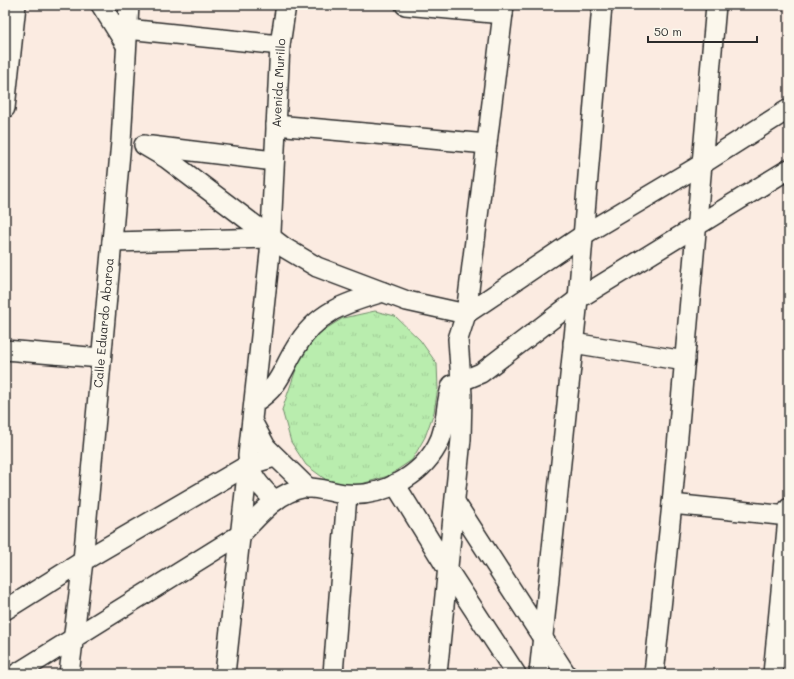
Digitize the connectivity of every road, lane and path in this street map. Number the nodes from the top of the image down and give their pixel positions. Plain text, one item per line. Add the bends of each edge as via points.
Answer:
1 (16, 5) edge
2 (102, 5) edge
3 (129, 5) edge
4 (286, 5) edge
5 (404, 5) edge
6 (602, 5) edge
7 (716, 5) edge
8 (504, 10) edge
9 (127, 37) junction
10 (280, 45) junction
11 (7, 64) edge
12 (5, 108) edge
13 (789, 109) edge
14 (276, 125) junction
15 (121, 142) junction
16 (487, 144) junction
17 (144, 145) junction
18 (274, 161) junction
19 (704, 163) junction
20 (789, 169) edge
21 (696, 228) junction
22 (584, 235) junction
23 (271, 238) junction
24 (112, 242) junction
25 (382, 292) junction
26 (578, 299) junction
27 (466, 314) junction
28 (573, 343) junction
29 (5, 350) edge
30 (101, 358) junction
31 (685, 361) junction
32 (461, 380) junction
33 (255, 402) junction
34 (253, 423) junction
35 (275, 457) junction
36 (248, 465) junction
37 (395, 484) junction
38 (308, 488) junction
39 (347, 495) junction
40 (275, 501) junction
41 (455, 502) junction
42 (672, 504) junction
43 (789, 512) edge
44 (241, 534) junction
45 (83, 561) junction
46 (448, 570) junction
47 (5, 610) edge
48 (784, 610) edge
49 (542, 639) junction
50 (72, 641) junction
51 (16, 674) edge
52 (69, 674) edge
53 (224, 674) edge
54 (333, 674) edge
55 (437, 674) edge
56 (516, 674) edge
57 (539, 674) edge
58 (566, 674) edge
59 (654, 674) edge
60 (773, 674) edge

1 - 11 street
2 - 9 street
3 - 9 street, Calle Eduardo Abaroa
4 - 10 street, Avenida Murillo
5 - 8 street
6 - 22 street
7 - 19 street
8 - 16 street
9 - 10 street
9 - 15 street, Calle Eduardo Abaroa
10 - 14 street, Avenida Murillo
11 - 12 street
13 - 19 street
14 - 16 street
14 - 18 street, Avenida Murillo
15 - 17 street
15 - 24 street, Calle Eduardo Abaroa
16 - 27 street
17 - 18 street
17 - 23 street via 166,158
18 - 23 street, Avenida Murillo
19 - 21 street
19 - 22 street
20 - 21 street
21 - 26 street
21 - 31 street
22 - 26 street
22 - 27 street
23 - 24 street
23 - 25 street via 317,266
23 - 33 street, Avenida Murillo
24 - 30 street, Calle Eduardo Abaroa
25 - 27 street
25 - 33 street via 344,303 325,314 295,348 277,384
26 - 28 street
26 - 32 street via 481,373
27 - 32 street via 458,340
28 - 31 street
28 - 49 street
29 - 30 street
30 - 45 street, Calle Eduardo Abaroa
31 - 42 street
32 - 37 street via 452,385 447,396 443,433 432,454 417,471
32 - 41 street via 461,438
33 - 34 street, Avenida Murillo
34 - 35 street via 266,447
34 - 36 street, Avenida Murillo
35 - 36 street
35 - 38 street
36 - 40 street via 256,482
36 - 44 street, Avenida Murillo
36 - 45 street
37 - 39 street via 377,492
37 - 46 street
38 - 39 street
38 - 40 street
39 - 54 street
40 - 44 street via 269,504
41 - 46 street
41 - 49 street
42 - 43 street
42 - 59 street
43 - 48 street
44 - 50 street
44 - 53 street, Avenida Murillo
45 - 47 street
45 - 50 street, Calle Eduardo Abaroa
46 - 55 street
46 - 56 street
48 - 60 street
49 - 57 street
49 - 58 street
50 - 51 street
50 - 52 street, Calle Eduardo Abaroa

